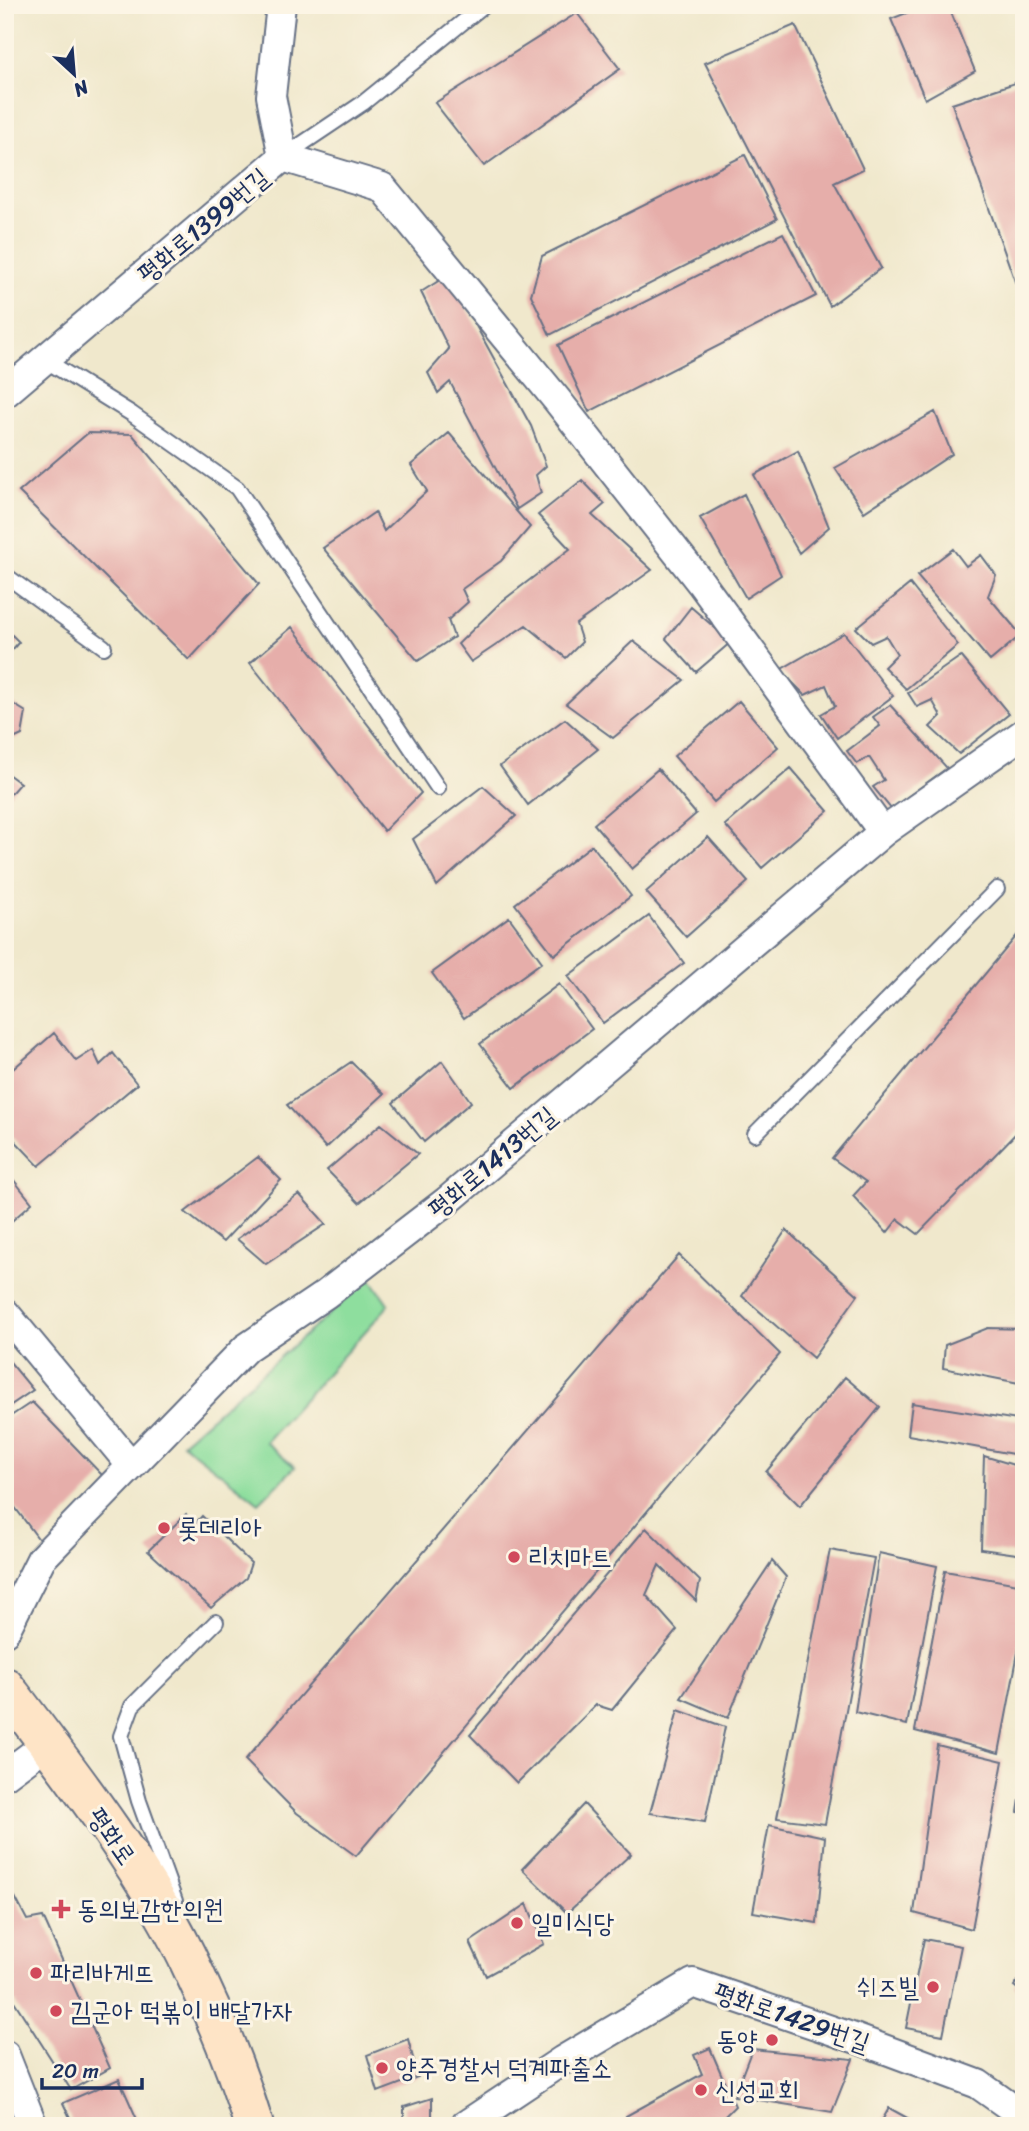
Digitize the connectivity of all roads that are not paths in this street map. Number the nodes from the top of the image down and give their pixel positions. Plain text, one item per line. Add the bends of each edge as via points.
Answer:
1 (281, 5) edge
2 (484, 5) edge
3 (283, 157) junction
4 (45, 360) junction
5 (5, 393) edge
6 (5, 575) edge
7 (104, 648) dead end
8 (1024, 733) edge
9 (438, 788) dead end
10 (883, 832) junction
11 (997, 890) dead end
12 (755, 1134) dead end
13 (5, 1313) edge
14 (131, 1465) junction
15 (216, 1622) dead end
16 (5, 1631) edge
17 (5, 1687) edge
18 (48, 1742) junction
19 (5, 1775) edge
20 (5, 2056) edge
21 (239, 2077) junction
22 (1018, 2114) edge
23 (33, 2126) edge
24 (254, 2126) edge
25 (464, 2126) edge

1 - 3 street, 평화로1399번길 via 271,96
2 - 3 lane via 363,103
3 - 4 street, 평화로1399번길
3 - 10 street via 382,187 701,583
4 - 5 street, 평화로1399번길
4 - 9 lane via 237,488
6 - 7 lane
8 - 10 street, 평화로1413번길
10 - 14 street, 평화로1413번길 via 447,1201 326,1294 246,1348
11 - 12 lane
13 - 14 street
14 - 16 street, 평화로1413번길 via 40,1559
15 - 21 lane via 132,1706 121,1736 139,1801
17 - 18 main road, 평화로
18 - 19 street
18 - 21 main road, 평화로 via 157,1904 193,1969
20 - 23 street
21 - 24 main road, 평화로
22 - 25 street, 평화로1429번길 via 978,2084 693,1983 563,2060

